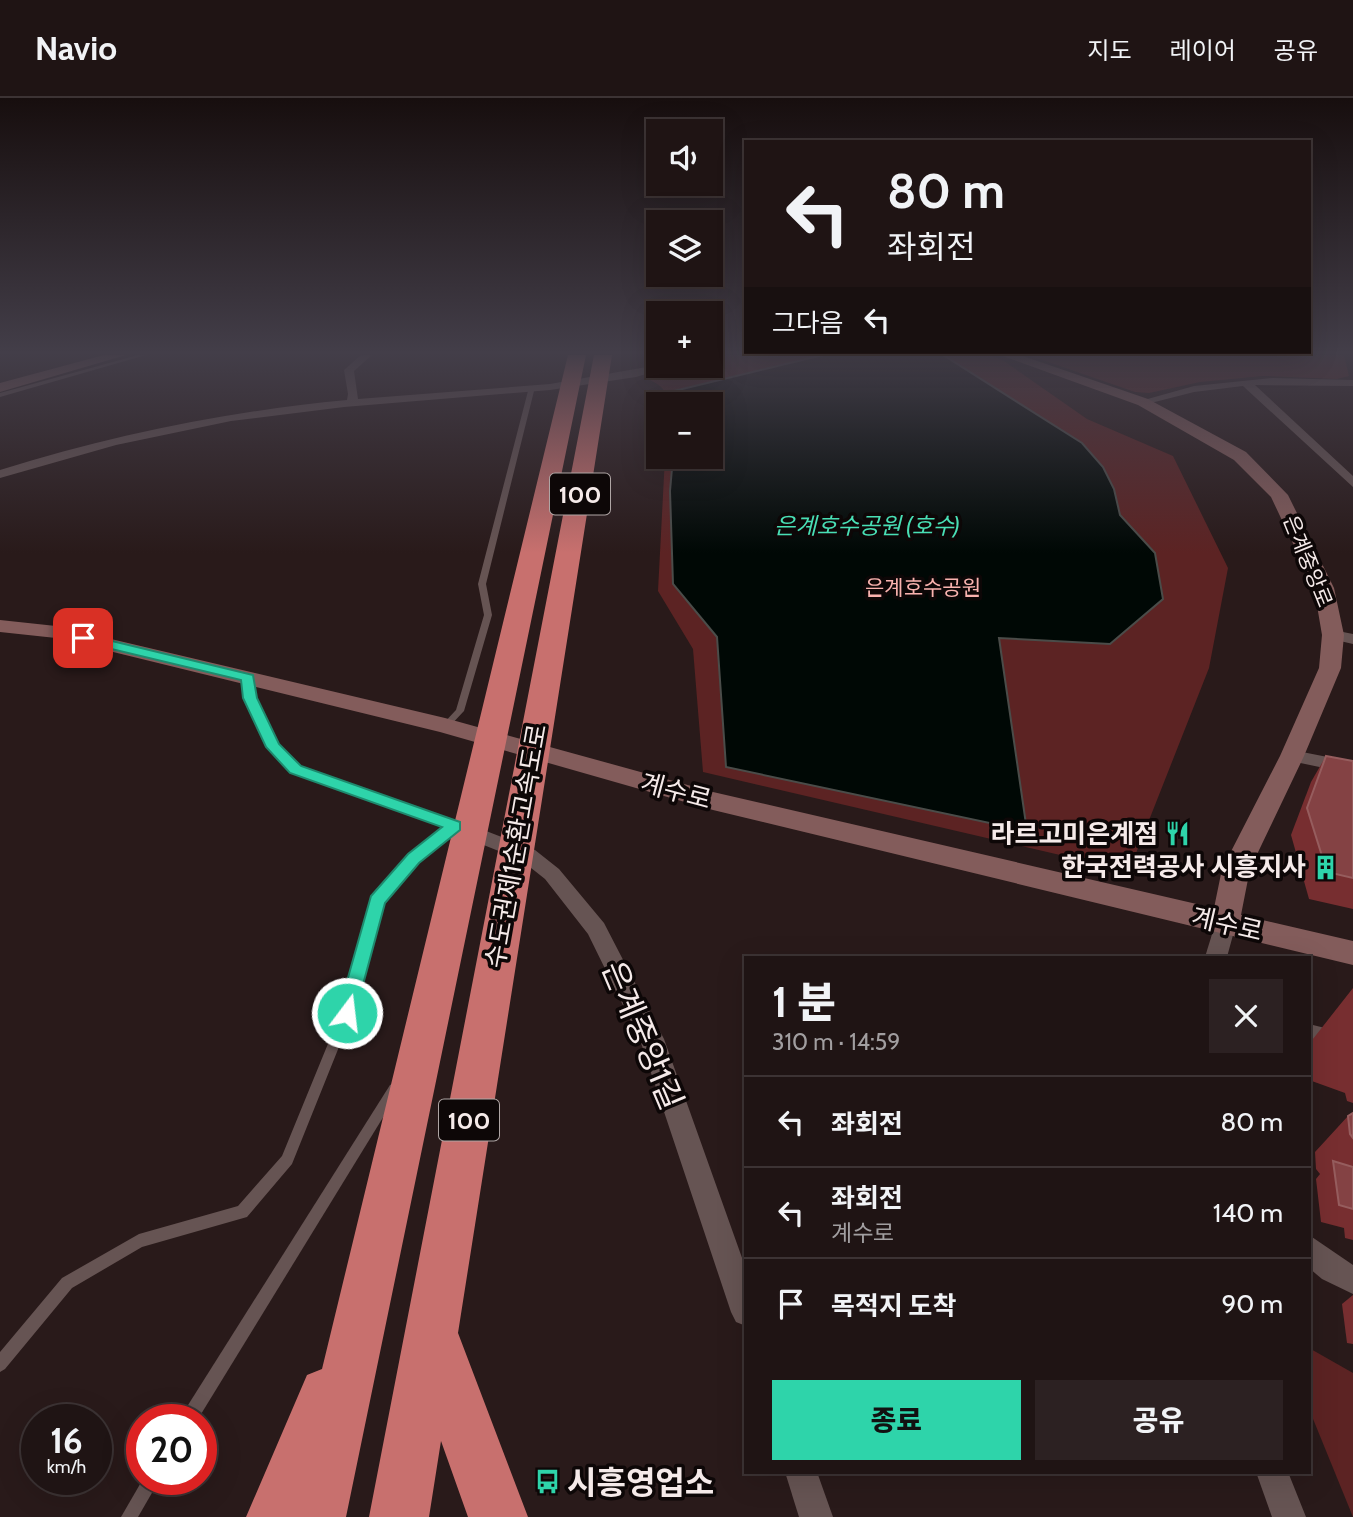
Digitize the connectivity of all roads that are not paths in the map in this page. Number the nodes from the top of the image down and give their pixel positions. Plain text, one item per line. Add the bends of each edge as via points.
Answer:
1 (223, 421) edge
2 (523, 421) edge
3 (562, 421) edge
4 (592, 421) edge
5 (1179, 421) edge
6 (1286, 421) edge
7 (0, 474) edge
8 (1353, 483) edge
9 (0, 626) edge
10 (1343, 637) edge
11 (248, 678) junction
12 (445, 726) junction
13 (1292, 756) junction
14 (1353, 768) edge
15 (454, 826) junction
16 (1225, 924) junction
17 (1353, 953) edge
18 (1216, 956) edge
19 (1311, 1034) edge
20 (422, 1044) junction
21 (1353, 1045) edge
22 (1311, 1252) edge
23 (1353, 1280) edge
24 (744, 1306) edge
25 (360, 1315) junction
26 (433, 1338) junction
27 (0, 1364) edge
28 (198, 1404) edge
29 (801, 1474) edge
30 (1273, 1474) edge
31 (142, 1495) edge
32 (128, 1517) edge
33 (276, 1517) edge
34 (316, 1517) edge
35 (399, 1517) edge
36 (498, 1517) edge
37 (816, 1517) edge
38 (1289, 1517) edge

1 - 7 street via 115,441
2 - 12 lane via 482,584 488,615 460,711
3 - 20 highway, 수도권제1순환고속도로 / 100
4 - 26 highway, 수도권제1순환고속도로 / 100 via 505,901
5 - 10 street, 은계중앙로 via 1240,456 1269,482 1291,515
6 - 8 street
9 - 11 street, 계수로 via 56,632
10 - 13 street, 은계중앙로
11 - 12 street, 계수로
11 - 15 lane via 250,698 273,747 296,770
12 - 16 street, 계수로 via 713,801
13 - 14 street
13 - 16 street, 은계중앙로 via 1236,869
15 - 24 street, 은계중앙1길 via 528,855 552,874 596,929 652,1039
15 - 27 lane via 414,859 377,901 347,1013 287,1160 242,1212 139,1241 67,1283
16 - 17 street, 계수로
16 - 18 street, 은계중앙로
19 - 21 street
20 - 25 highway, 수도권제1순환고속도로 / 100
20 - 28 lane
22 - 23 street
25 - 33 highway, 수도권제1순환고속도로 / 100
25 - 34 highway, 수도권제1순환고속도로 / 100
26 - 35 highway, 수도권제1순환고속도로 / 100
26 - 36 highway, 수도권제1순환고속도로 / 100
29 - 37 street
30 - 38 street
31 - 32 lane

